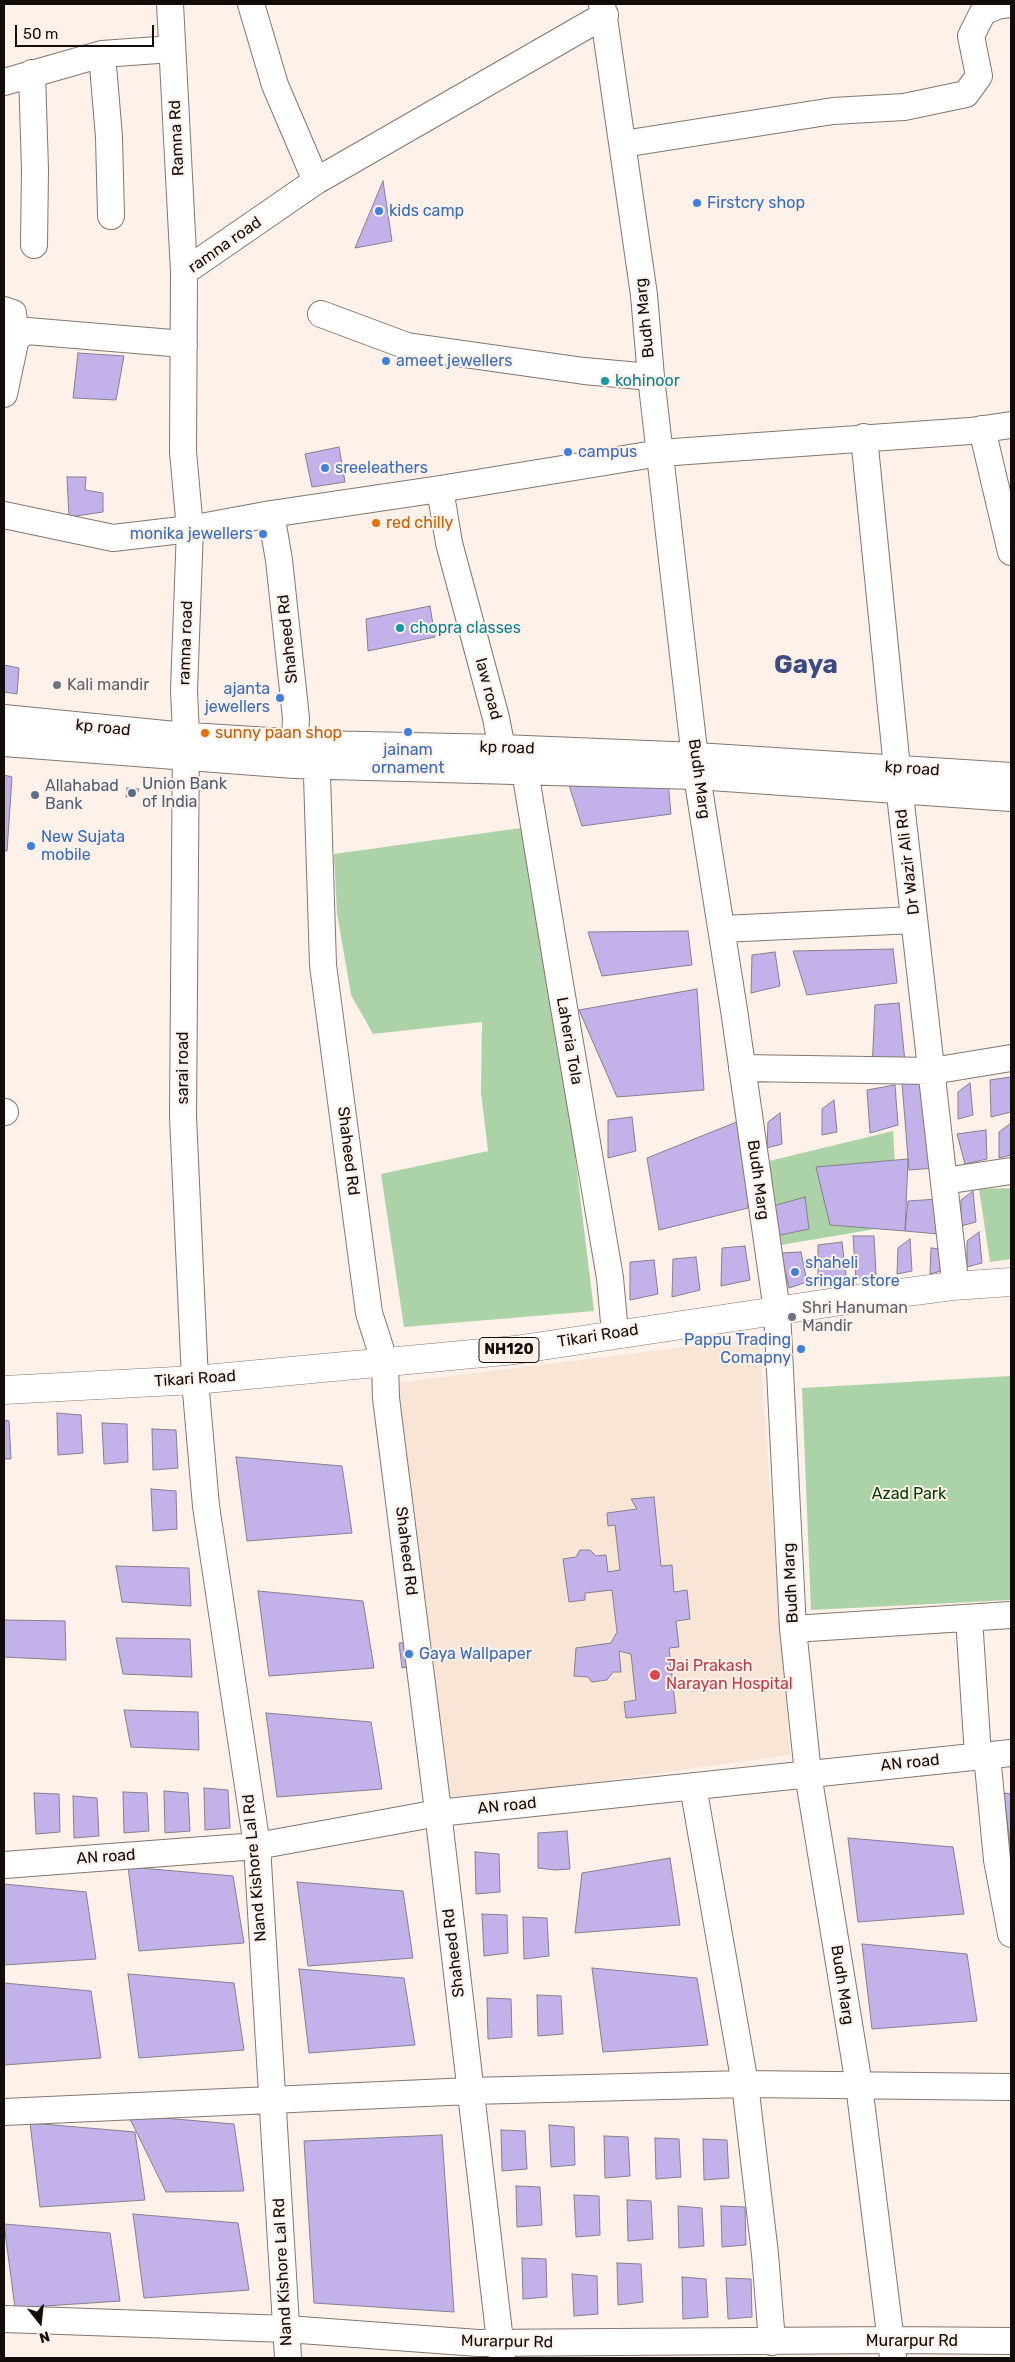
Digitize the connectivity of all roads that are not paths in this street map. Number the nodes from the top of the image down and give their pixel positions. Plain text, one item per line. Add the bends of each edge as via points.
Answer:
1 (170, 4) edge
2 (251, 4) edge
3 (1011, 4) edge
4 (603, 10) edge
5 (172, 49) junction
6 (102, 54) junction
7 (32, 73) junction
8 (4, 82) edge
9 (623, 144) junction
10 (316, 181) junction
11 (112, 216) dead end
12 (34, 245) dead end
13 (184, 272) junction
14 (4, 310) edge
15 (321, 314) dead end
16 (16, 338) junction
17 (184, 344) junction
18 (651, 377) junction
19 (4, 394) edge
20 (1011, 425) edge
21 (982, 429) junction
22 (864, 437) junction
23 (660, 453) junction
24 (440, 490) junction
25 (271, 514) junction
26 (4, 515) edge
27 (190, 529) junction
28 (1011, 552) edge
29 (4, 718) edge
30 (4, 743) edge
31 (185, 746) junction
32 (305, 755) junction
33 (514, 760) junction
34 (696, 766) junction
35 (1011, 776) edge
36 (898, 779) junction
37 (1011, 798) edge
38 (914, 920) junction
39 (722, 929) junction
40 (1011, 1058) edge
41 (742, 1068) junction
42 (932, 1071) junction
43 (1011, 1171) edge
44 (944, 1181) junction
45 (1011, 1282) edge
46 (953, 1286) junction
47 (777, 1310) junction
48 (615, 1333) junction
49 (385, 1363) junction
50 (195, 1380) junction
51 (4, 1390) edge
52 (1011, 1615) edge
53 (969, 1618) junction
54 (793, 1628) junction
55 (992, 1755) edge
56 (808, 1774) junction
57 (693, 1786) junction
58 (438, 1813) junction
59 (256, 1846) junction
60 (4, 1865) edge
61 (1011, 1934) edge
62 (745, 2084) junction
63 (859, 2085) junction
64 (1011, 2087) edge
65 (470, 2091) junction
66 (273, 2099) junction
67 (4, 2112) edge
68 (4, 2319) edge
69 (287, 2329) junction
70 (1011, 2341) edge
71 (786, 2347) edge
72 (892, 2349) edge
73 (501, 2350) edge
74 (288, 2358) edge

1 - 5 street, Ramna Rd
2 - 10 street via 275,85
3 - 9 street via 983,12 971,36 978,76 966,94 904,107 833,111
4 - 9 street, Budh Marg
4 - 10 street, ramna road
5 - 6 street
5 - 13 street, Ramna Rd
6 - 7 street
6 - 11 street
7 - 8 street
7 - 12 street
9 - 18 street, Budh Marg via 644,295
10 - 13 street, ramna road
13 - 17 street, ramna road
14 - 16 street via 13,313
15 - 18 street via 407,346
16 - 17 street via 27,331
16 - 19 street
17 - 27 street, ramna road via 183,452
18 - 23 street, Budh Marg
20 - 21 street
21 - 22 street
21 - 28 street
22 - 23 street
22 - 36 street, Dr Wazir Ali Rd
23 - 24 street
23 - 34 street, Budh Marg
24 - 25 street
24 - 33 street, law road via 449,543
25 - 27 street
25 - 32 street, Shaheed Rd via 280,560 296,718
26 - 27 street via 113,538
27 - 31 street, ramna road
29 - 31 street, kp road
30 - 31 street, kp road
31 - 32 street, kp road
31 - 50 street, sarai road via 183,1118
32 - 33 street, kp road
32 - 49 street, Shaheed Rd via 323,965 369,1313
33 - 34 street, kp road
33 - 48 street, Laheria Tola via 610,1278
34 - 36 street, kp road
34 - 39 street, Budh Marg
35 - 36 street, kp road
36 - 37 street, kp road
36 - 38 street, Dr Wazir Ali Rd
38 - 39 street
38 - 42 street, Dr Wazir Ali Rd
39 - 41 street, Budh Marg
40 - 42 street
41 - 42 street
41 - 47 street, Budh Marg
42 - 44 street, Dr Wazir Ali Rd
43 - 44 street
44 - 46 street, Dr Wazir Ali Rd
45 - 46 highway, Tikari Road / NH120
46 - 47 highway, Tikari Road / NH120
47 - 48 highway, Tikari Road / NH120
47 - 54 street, Budh Marg
48 - 49 highway, Tikari Road / NH120 via 515,1350
49 - 50 highway, Tikari Road / NH120
49 - 58 street, Shaheed Rd
50 - 51 highway, Tikari Road / NH120
50 - 59 street, Nand Kishore Lal Rd via 206,1506
52 - 53 street
53 - 54 street
53 - 55 street
54 - 56 street, Budh Marg
55 - 56 street, AN road
55 - 61 street via 997,1860
56 - 57 street, AN road
56 - 63 street, Budh Marg
57 - 58 street, AN road
57 - 62 street
58 - 59 street, AN road
58 - 65 street, Shaheed Rd
59 - 60 street, AN road
59 - 66 street, Nand Kishore Lal Rd
62 - 63 street
62 - 65 street
62 - 71 street via 765,2254
63 - 64 street
63 - 72 street, Budh Marg
65 - 66 street
65 - 73 street, Shaheed Rd
66 - 67 street
66 - 69 street, Nand Kishore Lal Rd
68 - 69 street, Murarpur Rd
69 - 73 street, Murarpur Rd via 478,2343
69 - 74 street, Nand Kishore Lal Rd
70 - 72 street, Murarpur Rd
71 - 72 street, Murarpur Rd
71 - 73 street, Murarpur Rd

